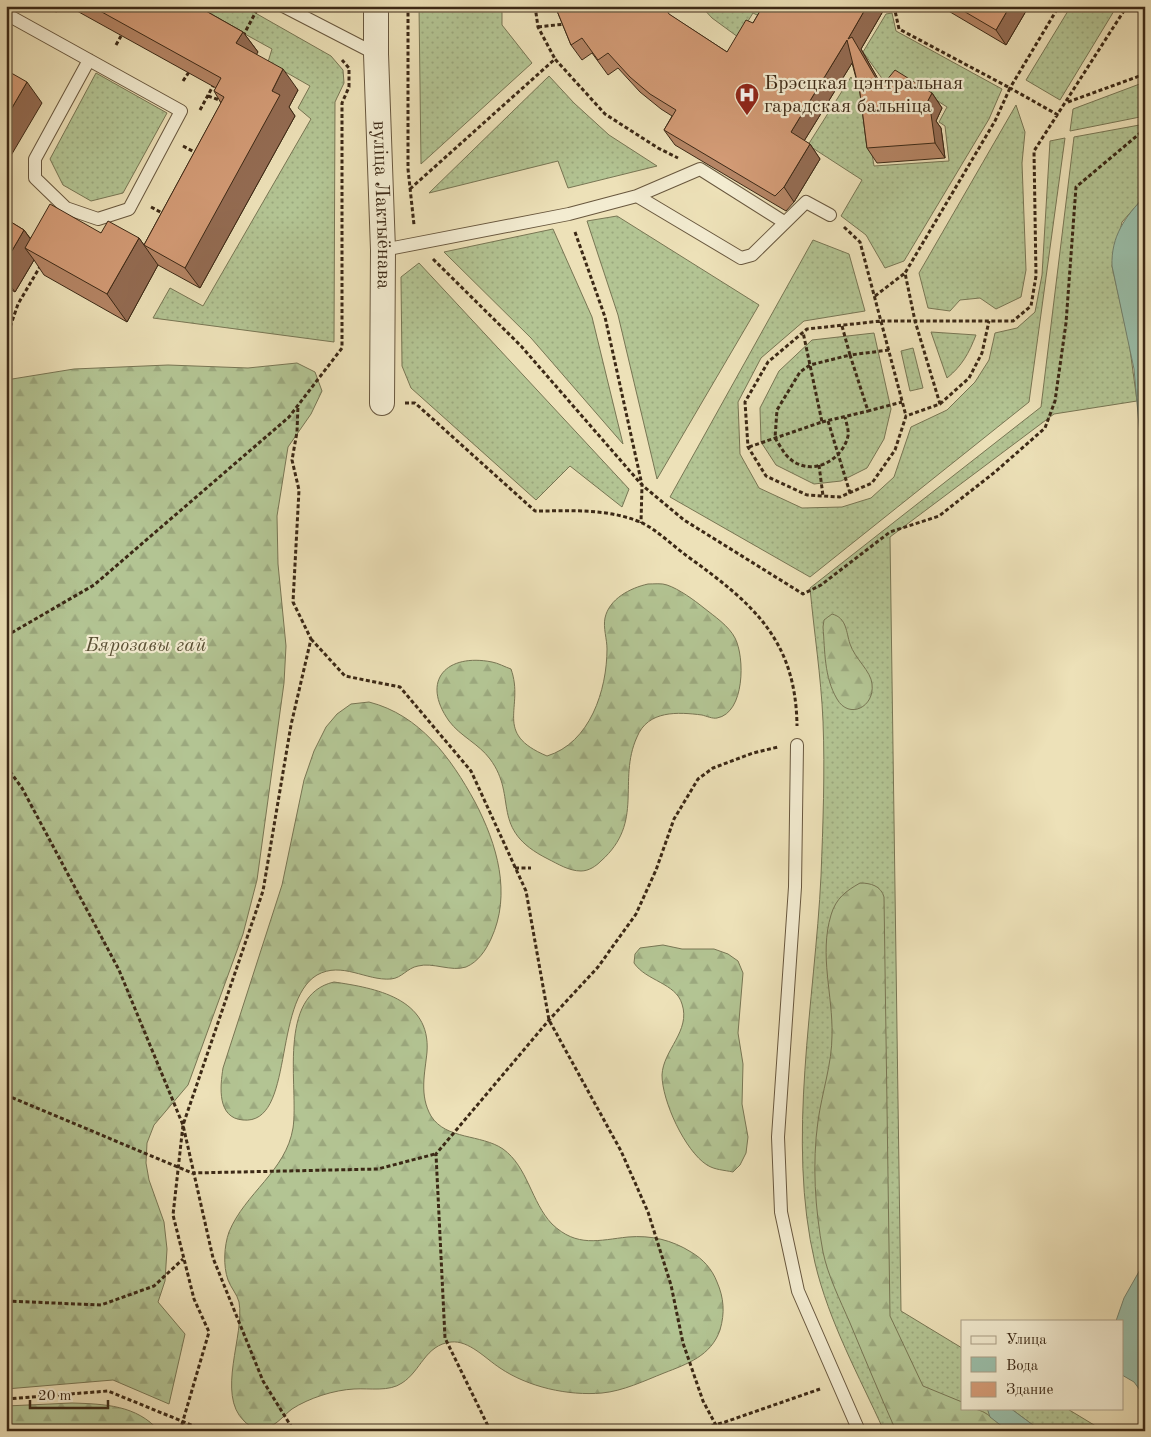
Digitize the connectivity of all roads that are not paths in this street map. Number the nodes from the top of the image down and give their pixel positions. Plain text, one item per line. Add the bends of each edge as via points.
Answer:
1 (283, 6) edge
2 (376, 6) edge
3 (6, 14) edge
4 (376, 54) junction
5 (89, 60) junction
6 (637, 196) junction
7 (830, 216) road end
8 (784, 222) junction
9 (383, 250) junction
10 (382, 403) road end
11 (798, 745) road end
12 (859, 1431) edge

1 - 4 lane
2 - 4 street, вуліца Лактыёнава
3 - 5 lane
4 - 9 street, вуліца Лактыёнава
5 - 5 lane via 181,112 129,209 98,219 66,208 35,178 35,159
6 - 8 lane via 700,169
6 - 8 lane via 741,258 752,256
6 - 9 lane via 569,214
7 - 8 lane via 806,202
9 - 10 street, вуліца Лактыёнава
11 - 12 lane via 795,887 778,1137 779,1193 798,1291

